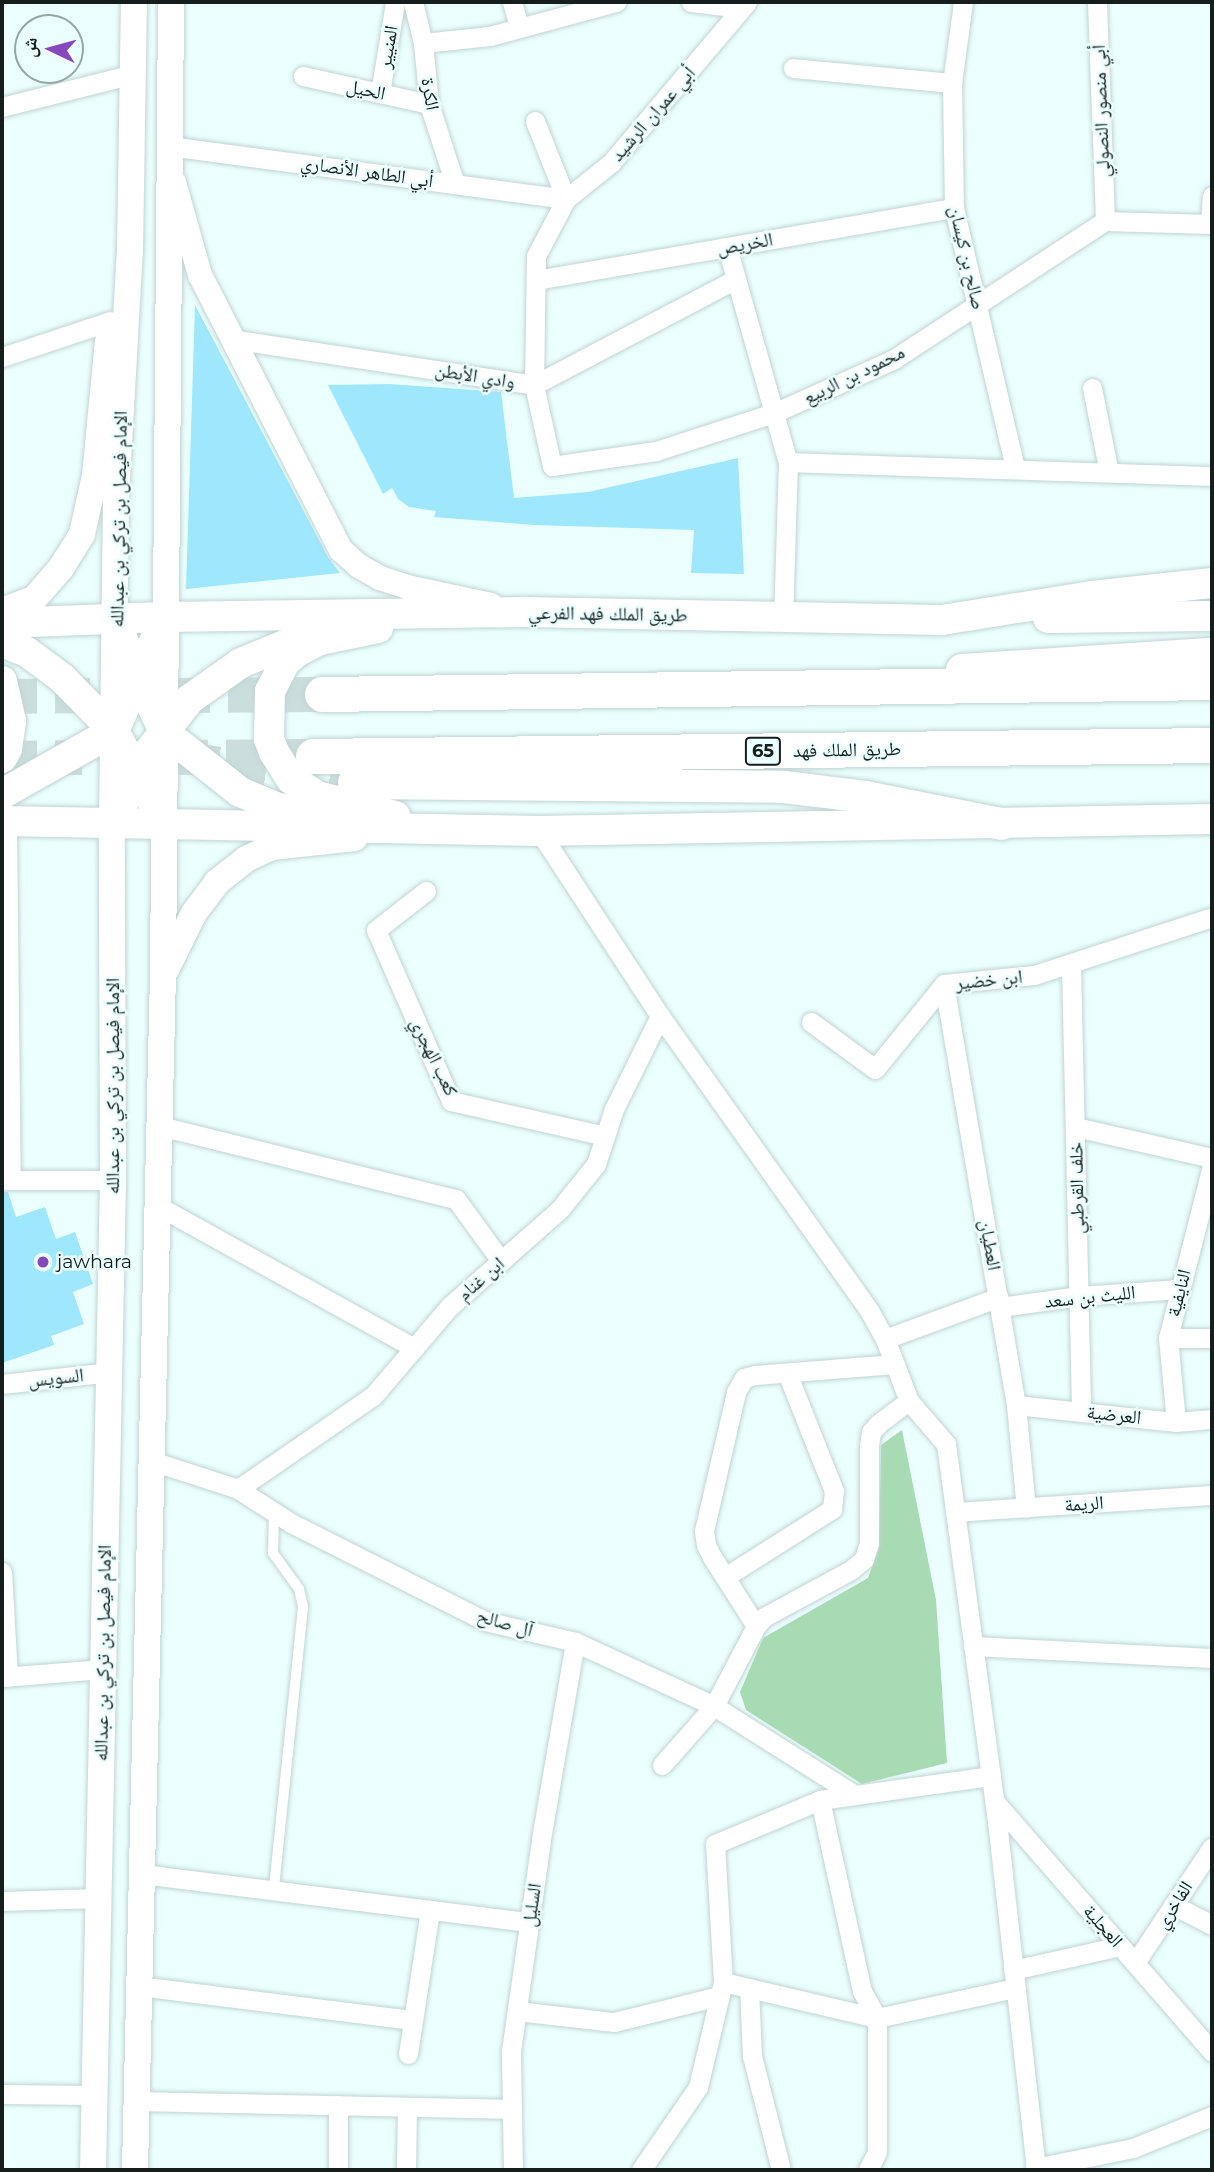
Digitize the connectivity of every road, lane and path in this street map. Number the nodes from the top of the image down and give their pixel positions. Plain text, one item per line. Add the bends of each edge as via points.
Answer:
1 (134, 2) edge
2 (172, 2) edge
3 (395, 2) edge
4 (413, 2) edge
5 (512, 2) edge
6 (608, 2) edge
7 (691, 2) edge
8 (962, 2) edge
9 (1097, 2) edge
10 (745, 5) edge
11 (519, 27) junction
12 (423, 43) junction
13 (793, 68) dead end
14 (133, 74) junction
15 (303, 76) dead end
16 (952, 83) junction
17 (380, 93) junction
18 (429, 104) junction
19 (2, 107) edge
20 (535, 121) dead end
21 (169, 153) junction
22 (455, 184) junction
23 (1212, 196) edge
24 (566, 199) junction
25 (954, 208) junction
26 (1105, 221) junction
27 (1211, 224) edge
28 (727, 247) junction
29 (130, 251) junction
30 (736, 279) junction
31 (536, 280) junction
32 (978, 304) junction
33 (110, 321) junction
34 (231, 339) junction
35 (2, 357) edge
36 (534, 385) junction
37 (1092, 388) dead end
38 (774, 413) junction
39 (788, 462) junction
40 (552, 466) joint
41 (1015, 470) junction
42 (1110, 472) junction
43 (1212, 475) edge
44 (1212, 583) edge
45 (2, 611) edge
46 (526, 612) junction
47 (441, 615) junction
48 (1212, 616) edge
49 (166, 617) junction
50 (783, 617) junction
51 (117, 620) junction
52 (942, 620) junction
53 (2, 623) edge
54 (2, 642) edge
55 (1212, 654) edge
56 (138, 675) junction
57 (2, 681) edge
58 (1212, 682) edge
59 (687, 690) junction
60 (322, 694) tunnel mouth
61 (114, 731) junction
62 (164, 732) junction
63 (1212, 745) edge
64 (313, 756) tunnel mouth
65 (2, 758) edge
66 (138, 770) junction
67 (354, 783) tunnel mouth
68 (4, 812) edge
69 (1212, 819) edge
70 (112, 824) junction
71 (1001, 824) junction
72 (165, 825) junction
73 (443, 828) junction
74 (539, 831) junction
75 (426, 891) dead end
76 (1212, 917) edge
77 (1071, 965) junction
78 (163, 976) junction
79 (944, 984) junction
80 (660, 1016) junction
81 (811, 1023) dead end
82 (160, 1126) junction
83 (1076, 1127) junction
84 (605, 1136) junction
85 (1212, 1158) edge
86 (1212, 1166) edge
87 (6, 1180) edge
88 (113, 1180) junction
89 (158, 1206) junction
90 (501, 1261) junction
91 (1180, 1289) junction
92 (1079, 1296) junction
93 (1000, 1302) junction
94 (1168, 1338) junction
95 (1212, 1338) edge
96 (885, 1339) junction
97 (414, 1348) junction
98 (895, 1364) junction
99 (110, 1372) junction
100 (787, 1373) junction
101 (2, 1384) edge
102 (909, 1401) junction
103 (1016, 1405) junction
104 (1081, 1412) junction
105 (1212, 1419) edge
106 (1176, 1422) junction
107 (152, 1461) junction
108 (238, 1489) junction
109 (1212, 1496) edge
110 (1026, 1508) junction
111 (955, 1512) junction
112 (274, 1513) junction
113 (2, 1572) edge
114 (725, 1577) junction
115 (756, 1626) junction
116 (575, 1642) junction
117 (973, 1646) junction
118 (1212, 1658) edge
119 (103, 1669) junction
120 (5, 1677) edge
121 (714, 1706) junction
122 (662, 1765) dead end
123 (991, 1776) junction
124 (853, 1794) junction
125 (820, 1800) junction
126 (994, 1801) junction
127 (1212, 1847) edge
128 (142, 1874) junction
129 (274, 1890) junction
130 (97, 1899) junction
131 (2, 1901) edge
132 (1173, 1905) junction
133 (430, 1910) junction
134 (530, 1922) junction
135 (1212, 1925) edge
136 (1120, 1946) junction
137 (1135, 1963) junction
138 (1014, 1979) junction
139 (139, 1986) junction
140 (721, 1989) junction
141 (749, 1989) junction
142 (517, 2011) junction
143 (877, 2018) junction
144 (413, 2020) junction
145 (1212, 2052) edge
146 (408, 2054) dead end
147 (2, 2094) edge
148 (94, 2095) junction
149 (136, 2101) junction
150 (338, 2105) junction
151 (407, 2107) junction
152 (512, 2109) junction
153 (1212, 2116) edge
154 (1036, 2169) edge
155 (93, 2170) edge
156 (135, 2170) edge
157 (338, 2170) edge
158 (405, 2170) edge
159 (513, 2170) edge
160 (641, 2170) edge
161 (781, 2170) edge
162 (868, 2170) edge

1 - 14 main road, الإمام فيصل بن تركي بن عبدالله
2 - 21 main road
3 - 17 street, المنيير
4 - 12 street, الكرة
5 - 11 street
6 - 11 street
7 - 10 street
8 - 16 street, صالح بن كيسان
9 - 26 street, أبي منصور النصولي
10 - 24 street, أبي عمران الرشيد via 612,162
11 - 12 street via 490,36
12 - 18 street, الكرة
13 - 16 street
14 - 19 street
14 - 29 main road, الإمام فيصل بن تركي بن عبدالله
15 - 17 street, الحيل
16 - 25 street, صالح بن كيسان
17 - 18 street, الحيل
18 - 22 street, الكرة
20 - 24 street
21 - 22 street, أبي الطاهر الأنصاري
21 - 34 street via 200,275
21 - 49 main road
22 - 24 street, أبي الطاهر الأنصاري
23 - 27 street
24 - 31 street, أبي عمران الرشيد via 536,256
25 - 28 street, الخريص
25 - 32 street, صالح بن كيسان
26 - 27 street
26 - 32 street, محمود بن الربيع
28 - 30 street
28 - 31 street, الخريص
29 - 33 main road
29 - 51 main road, الإمام فيصل بن تركي بن عبدالله via 117,498
30 - 36 street, وادي الأبطن
30 - 38 street
31 - 36 street, أبي عمران الرشيد
32 - 38 street, محمود بن الربيع via 894,359
32 - 41 street, صالح بن كيسان
33 - 35 street
33 - 45 main road via 95,476 82,534 34,599
34 - 36 street, وادي الأبطن
34 - 46 street via 341,550 359,566 398,584
36 - 40 street, أبي عمران الرشيد
37 - 42 street
38 - 39 street
38 - 40 street, محمود بن الربيع via 656,451
39 - 41 street
39 - 50 street
41 - 42 street
42 - 43 street
44 - 52 main road, طريق الملك فهد الفرعي
46 - 47 main road, طريق الملك فهد الفرعي
46 - 50 main road, طريق الملك فهد الفرعي
47 - 49 main road, طريق الملك فهد الفرعي
47 - 62 main road via 315,633 241,663 190,699
47 - 73 main road via 320,640 298,651 275,678 267,713 274,752 291,779 317,796
48 - 52 main road
49 - 51 main road, طريق الملك فهد الفرعي
49 - 56 main road
49 - 62 main road
50 - 52 main road, طريق الملك فهد الفرعي
51 - 53 main road, طريق الملك فهد الفرعي
51 - 56 main road
51 - 61 main road, الإمام فيصل بن تركي بن عبدالله
54 - 61 main road via 27,652 62,678
55 - 59 highway
56 - 61 main road
56 - 62 main road
57 - 65 main road via 11,721
58 - 59 highway
59 - 60 highway
61 - 66 main road
61 - 68 main road
61 - 70 main road, الإمام فيصل بن تركي بن عبدالله
62 - 66 main road
62 - 72 main road
62 - 73 main road via 240,792 278,808
63 - 64 highway, طريق الملك فهد / 65
66 - 70 main road
66 - 72 main road
67 - 71 highway via 784,787 866,797
68 - 70 main road
68 - 87 street
69 - 71 main road
70 - 72 main road
70 - 88 main road, الإمام فيصل بن تركي بن عبدالله
71 - 74 main road
72 - 73 main road
72 - 78 main road
73 - 74 main road
73 - 78 main road via 272,847 246,859 217,882 194,913
74 - 80 street
75 - 84 street, كعب الهجري via 376,930 451,1101
76 - 77 street, ابن خضير
77 - 79 street, ابن خضير via 1034,975
77 - 83 street, خلف القرطبي
78 - 82 main road
79 - 81 street, ابن خضير via 875,1069
79 - 93 street, العطيان
80 - 84 street, ابن غنام
80 - 96 street
82 - 89 main road
82 - 90 street via 456,1199
83 - 85 street
83 - 92 street, خلف القرطبي
84 - 90 street, ابن غنام via 596,1164 560,1209
86 - 91 street, النايفية
87 - 88 street
88 - 99 main road, الإمام فيصل بن تركي بن عبدالله
89 - 97 street
89 - 107 main road
90 - 97 street, ابن غنام via 450,1306
91 - 92 street, الليث بن سعد
91 - 94 street, النايفية
92 - 93 street, الليث بن سعد
92 - 104 street, خلف القرطبي
93 - 96 street, الليث بن سعد
93 - 103 street, العطيان
94 - 95 street
94 - 106 street, النايفية
96 - 98 street
97 - 108 street, ابن غنام via 373,1396
98 - 100 street
98 - 102 street
99 - 101 street, السويس
99 - 119 main road, الإمام فيصل بن تركي بن عبدالله
100 - 114 street via 744,1378 736,1392 704,1531 706,1545
100 - 114 street via 834,1491 832,1509
102 - 111 street via 946,1444
102 - 115 street via 872,1432 869,1543 864,1559
103 - 104 street, العرضية
103 - 110 street, العطيان
104 - 106 street, العرضية
105 - 106 street, العرضية
107 - 108 street, آل صالح
107 - 128 main road
108 - 112 street, آل صالح
109 - 110 street, الريمة
110 - 111 street, الريمة
111 - 117 street
112 - 116 street, آل صالح via 485,1621
112 - 129 lane via 273,1553 299,1589 303,1607
113 - 120 street
114 - 115 street
115 - 121 street
116 - 121 street, آل صالح
116 - 134 street, السليل
117 - 118 street
117 - 123 street
119 - 120 street
119 - 130 main road, الإمام فيصل بن تركي بن عبدالله
121 - 122 street
121 - 124 street, آل صالح
123 - 124 street
123 - 126 street
124 - 125 street
125 - 140 street via 715,1844
125 - 143 street via 862,1991
126 - 136 street, العجلية
126 - 138 street
127 - 132 street, الفاخري
128 - 129 street
128 - 139 main road
129 - 133 street
130 - 131 street
130 - 148 main road, الإمام فيصل بن تركي بن عبدالله
132 - 135 street
132 - 137 street, الفاخري
133 - 134 street
133 - 144 street
134 - 142 street, السليل
136 - 137 street, العجلية
136 - 138 street
137 - 145 street, العجلية
138 - 143 street
138 - 154 street
139 - 144 street
139 - 149 main road
140 - 141 street
140 - 142 street via 614,2022
140 - 160 street via 698,2087
141 - 143 street
141 - 161 street via 752,2056
142 - 152 street, السليل
143 - 162 street via 877,2152
144 - 146 street
147 - 148 street
148 - 155 main road, الإمام فيصل بن تركي بن عبدالله
149 - 150 street
149 - 156 main road
150 - 151 street
150 - 157 street
151 - 152 street
151 - 158 street
152 - 159 street, السليل
153 - 154 street via 1133,2148

